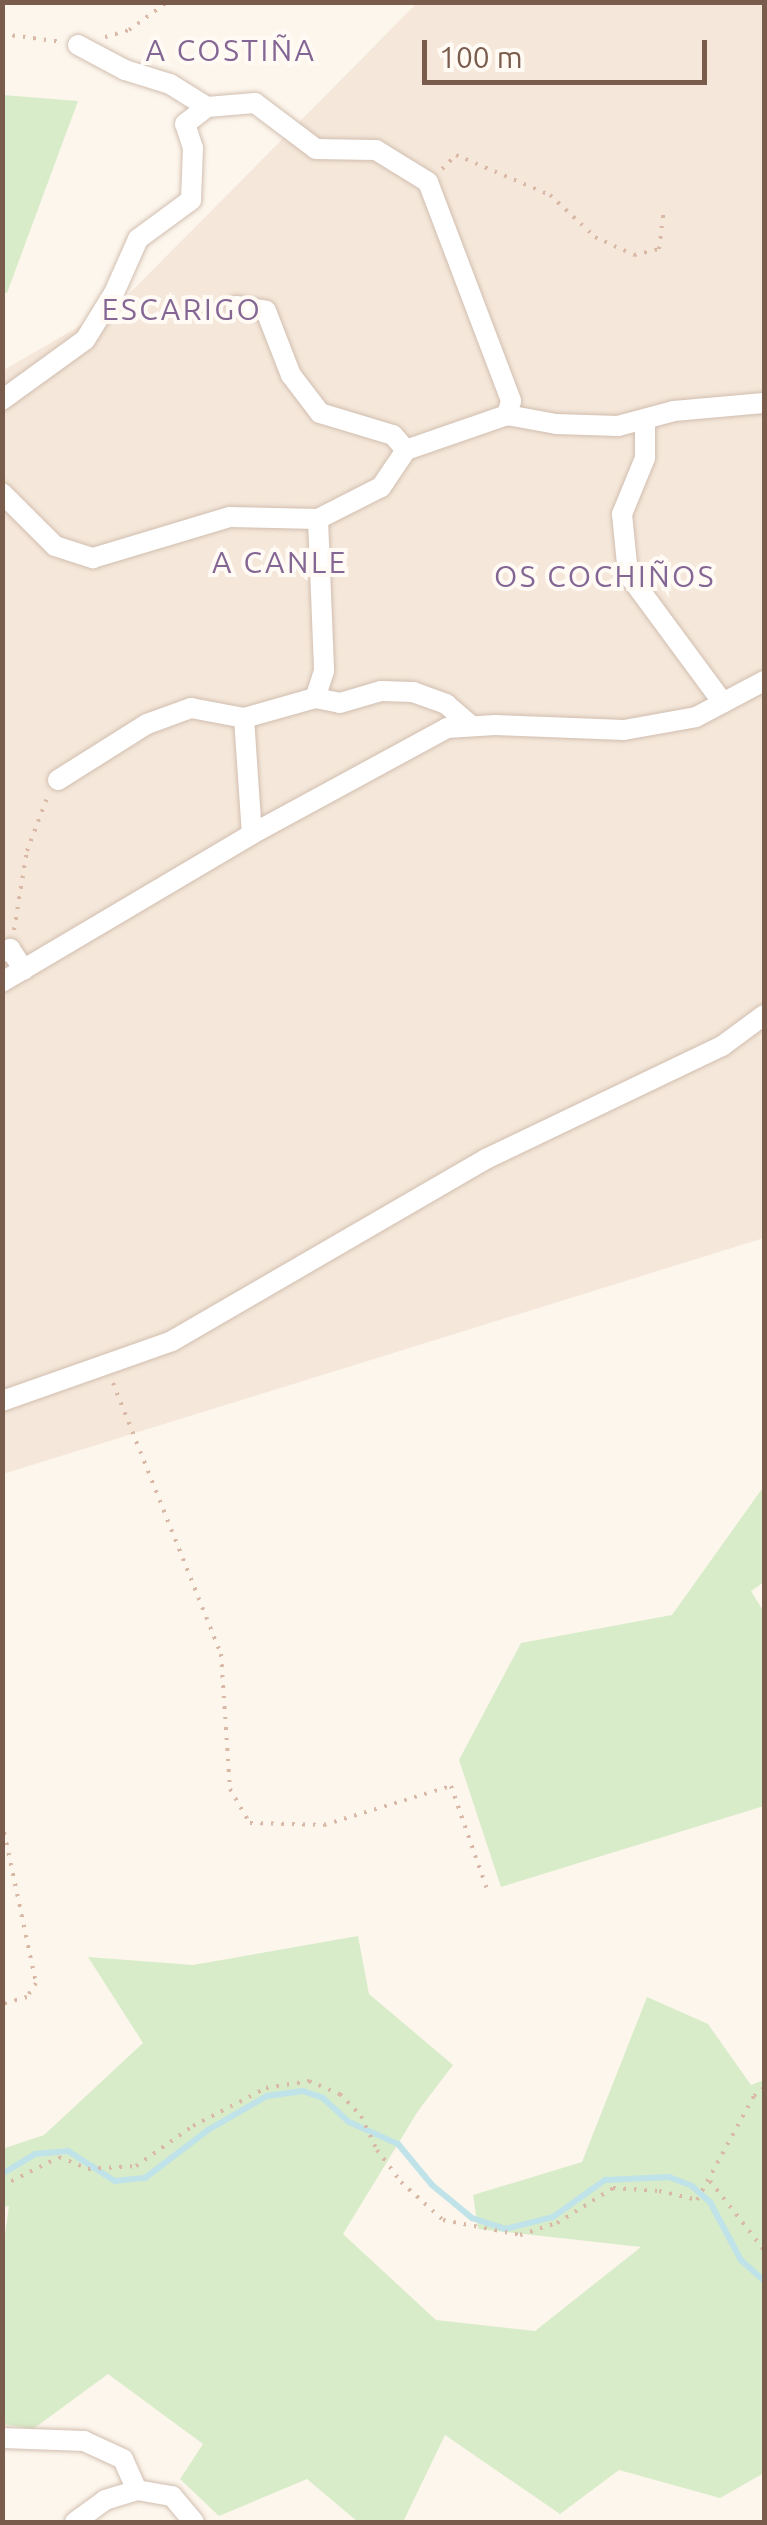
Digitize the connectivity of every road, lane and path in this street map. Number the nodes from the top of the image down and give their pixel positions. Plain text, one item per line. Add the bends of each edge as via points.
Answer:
1 (78, 44) dead end
2 (207, 107) junction
3 (428, 182) junction
4 (664, 212) dead end
5 (236, 306) dead end
6 (2, 400) edge
7 (764, 403) edge
8 (507, 414) junction
9 (645, 419) junction
10 (406, 450) junction
11 (2, 494) edge
12 (318, 519) junction
13 (764, 682) edge
14 (315, 698) junction
15 (723, 703) junction
16 (244, 718) junction
17 (471, 726) junction
18 (58, 780) joint
19 (252, 834) junction
20 (6, 950) edge
21 (24, 970) junction
22 (2, 982) edge
23 (764, 1015) edge
24 (106, 1364) junction
25 (2, 1401) edge
26 (2, 1822) edge
27 (488, 1892) dead end
28 (2, 2004) edge
29 (764, 2088) edge
30 (710, 2181) junction
31 (2, 2186) edge
32 (764, 2250) edge
33 (2, 2438) edge
34 (137, 2490) junction
35 (75, 2522) edge
36 (194, 2522) edge

1 - 2 street
2 - 3 street via 255,103 316,149 376,150
2 - 6 street via 185,124 193,148 192,200 138,239 85,340
3 - 4 path via 456,155 550,195 595,237 634,255 659,249
3 - 8 street via 511,401
5 - 10 street via 266,311 291,375 320,413 392,435
7 - 9 street
8 - 9 street via 556,424 618,426
8 - 10 street
9 - 15 street via 645,458 622,514 628,574
10 - 12 street via 381,487
11 - 12 street via 55,546 94,558 230,517
12 - 14 street via 324,671
13 - 15 street
14 - 16 street
14 - 17 street via 340,704 381,691 413,692 446,704
15 - 17 street via 696,717 624,730
16 - 18 street via 192,708 148,724
16 - 19 street
17 - 19 street via 448,728
18 - 20 path via 40,806
19 - 21 street
20 - 21 street
21 - 22 street
23 - 24 street via 722,1046 486,1159 172,1341
24 - 25 street
24 - 27 path via 221,1654 230,1789 250,1822 324,1825 451,1786
26 - 28 path via 36,1983 27,1997
29 - 30 path
30 - 31 path via 697,2200 613,2188 557,2223 520,2235 478,2229 443,2220 401,2182 340,2094 309,2082 266,2088 136,2166 88,2169 59,2157
30 - 32 path
33 - 34 street via 84,2441 123,2459
34 - 35 street via 105,2500
34 - 36 street via 172,2496

